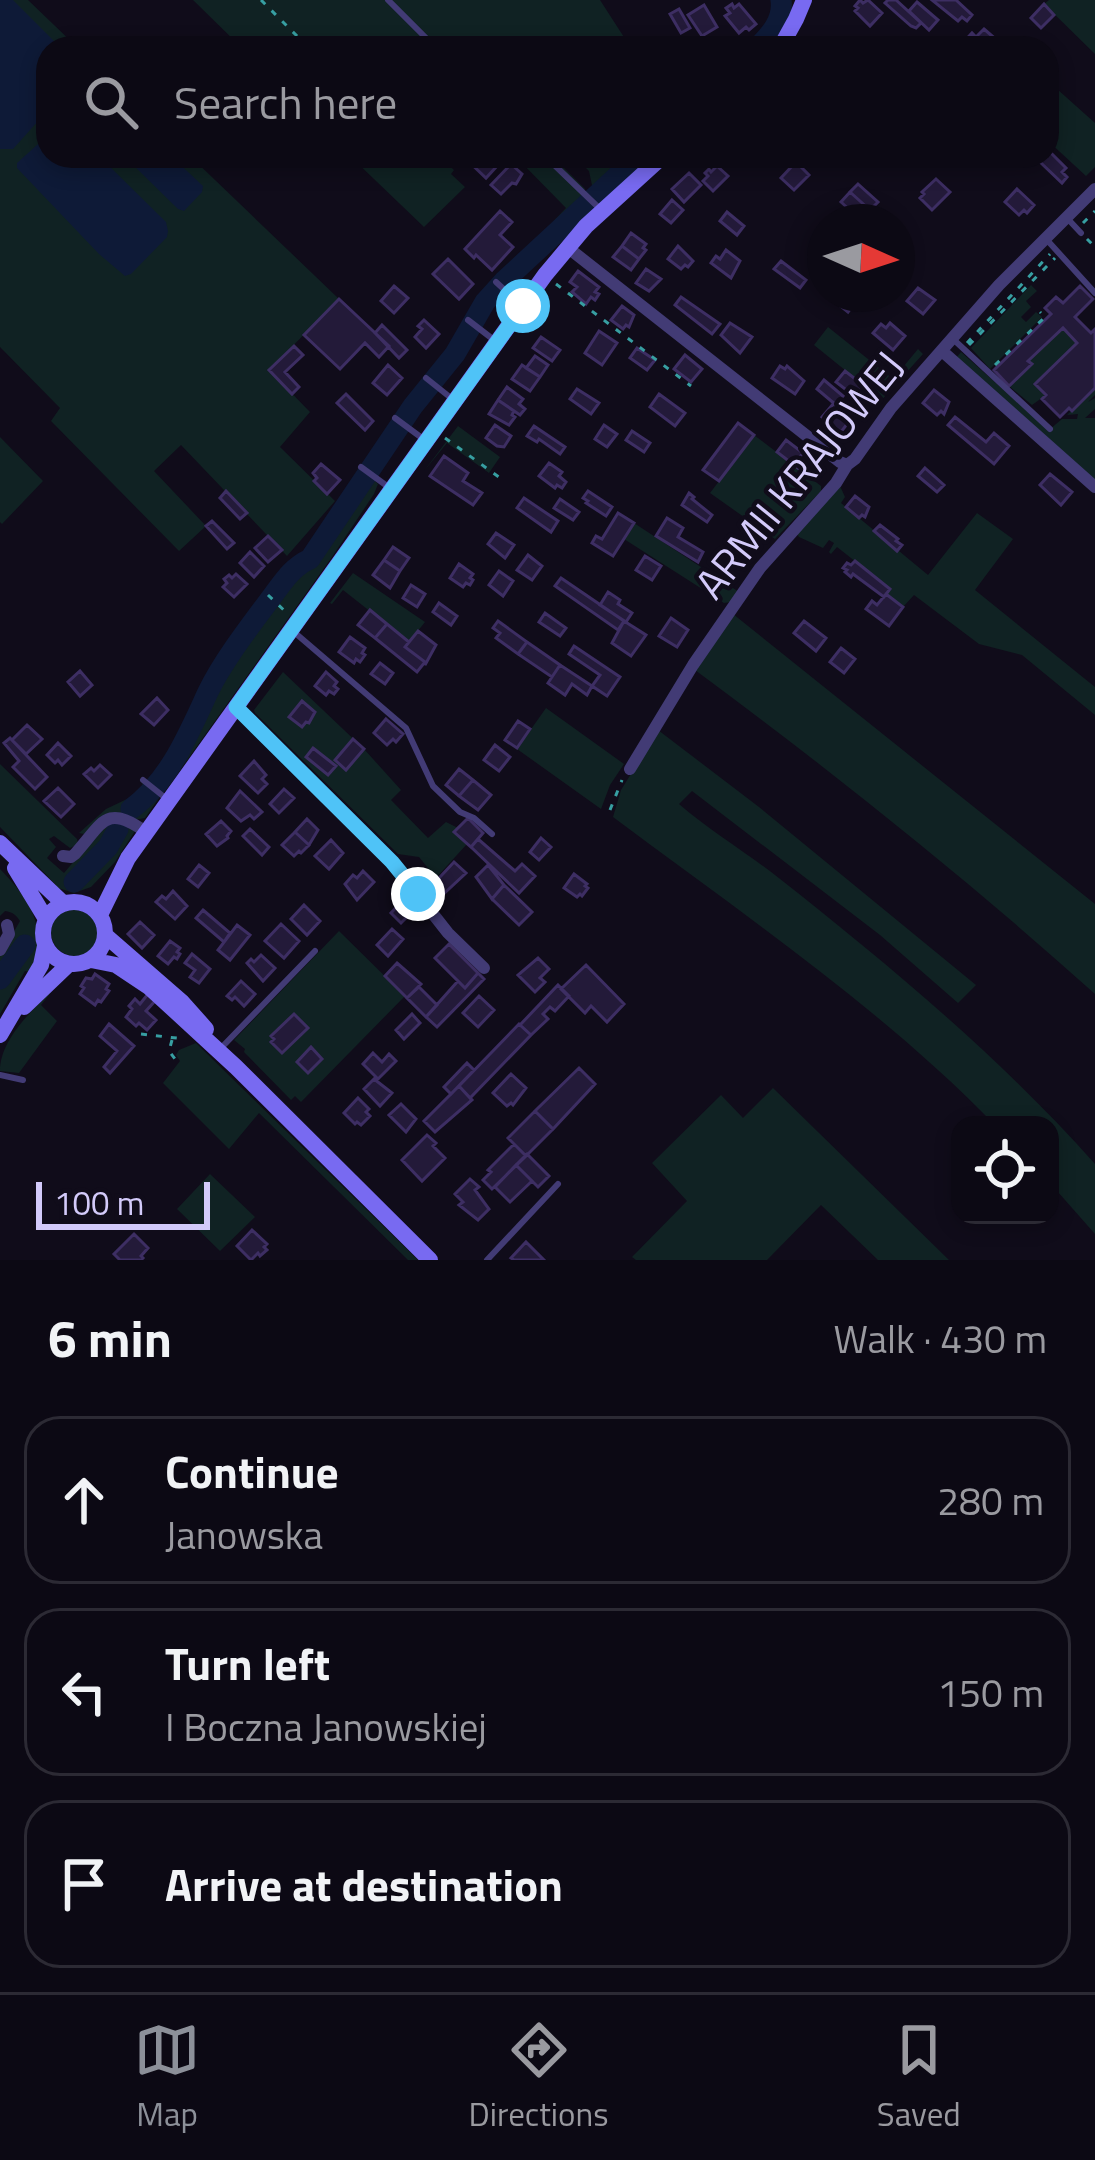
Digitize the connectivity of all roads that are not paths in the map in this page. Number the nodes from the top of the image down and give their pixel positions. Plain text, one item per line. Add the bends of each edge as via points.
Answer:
1 (388, 0) edge
2 (804, 0) edge
3 (424, 36) edge
4 (787, 36) edge
5 (558, 168) edge
6 (643, 168) edge
7 (1095, 189) edge
8 (591, 199) junction
9 (1066, 217) junction
10 (1079, 231) road end
11 (1044, 238) junction
12 (567, 247) junction
13 (498, 284) dead end
14 (1095, 293) edge
15 (523, 306) junction
16 (471, 322) dead end
17 (497, 342) junction
18 (960, 346) junction
19 (942, 351) junction
20 (429, 381) dead end
21 (454, 401) junction
22 (400, 422) dead end
23 (1050, 429) dead end
24 (430, 435) junction
25 (847, 465) junction
26 (366, 470) dead end
27 (1095, 487) edge
28 (391, 489) junction
29 (294, 626) junction
30 (236, 707) junction
31 (630, 769) road end
32 (143, 780) dead end
33 (160, 793) junction
34 (146, 832) junction
35 (492, 833) dead end
36 (0, 846) edge
37 (63, 856) dead end
38 (128, 858) junction
39 (71, 903) junction
40 (100, 915) junction
41 (46, 919) junction
42 (7, 926) dead end
43 (105, 935) junction
44 (45, 946) junction
45 (0, 950) edge
46 (315, 951) dead end
47 (91, 960) junction
48 (69, 964) junction
49 (486, 972) dead end
50 (0, 1036) edge
51 (222, 1047) junction
52 (236, 1067) junction
53 (2, 1079) edge
54 (23, 1080) dead end
55 (558, 1184) dead end
56 (430, 1260) edge
57 (487, 1260) edge

1 - 3 lane
2 - 4 street
5 - 8 lane
6 - 8 street
7 - 9 street, ARMII KRAJOWEJ
8 - 12 street
9 - 10 lane
9 - 11 street, ARMII KRAJOWEJ
11 - 14 lane
11 - 18 street, ARMII KRAJOWEJ via 999,285
12 - 15 street
12 - 25 street
13 - 15 lane
15 - 17 street
16 - 17 lane
17 - 21 street
18 - 19 street, ARMII KRAJOWEJ
18 - 23 lane
19 - 25 street, ARMII KRAJOWEJ
19 - 27 street
20 - 21 lane
21 - 24 street
22 - 24 lane
24 - 28 street
25 - 31 street, ARMII KRAJOWEJ via 760,568
26 - 28 lane
28 - 29 street
29 - 30 street
29 - 35 lane via 406,728 433,786
30 - 33 street
30 - 49 street via 412,876 448,933
32 - 33 lane
33 - 34 street
34 - 37 street via 113,817
34 - 38 street
36 - 39 street
36 - 41 street
38 - 39 street
38 - 40 street
39 - 40 street
39 - 41 street
40 - 43 street
41 - 44 street
42 - 45 street
43 - 47 street
43 - 51 street
44 - 48 street
44 - 50 street
46 - 51 lane
47 - 48 street
47 - 52 street via 131,974
48 - 50 street
51 - 52 street
52 - 56 street
53 - 54 lane
55 - 57 lane

